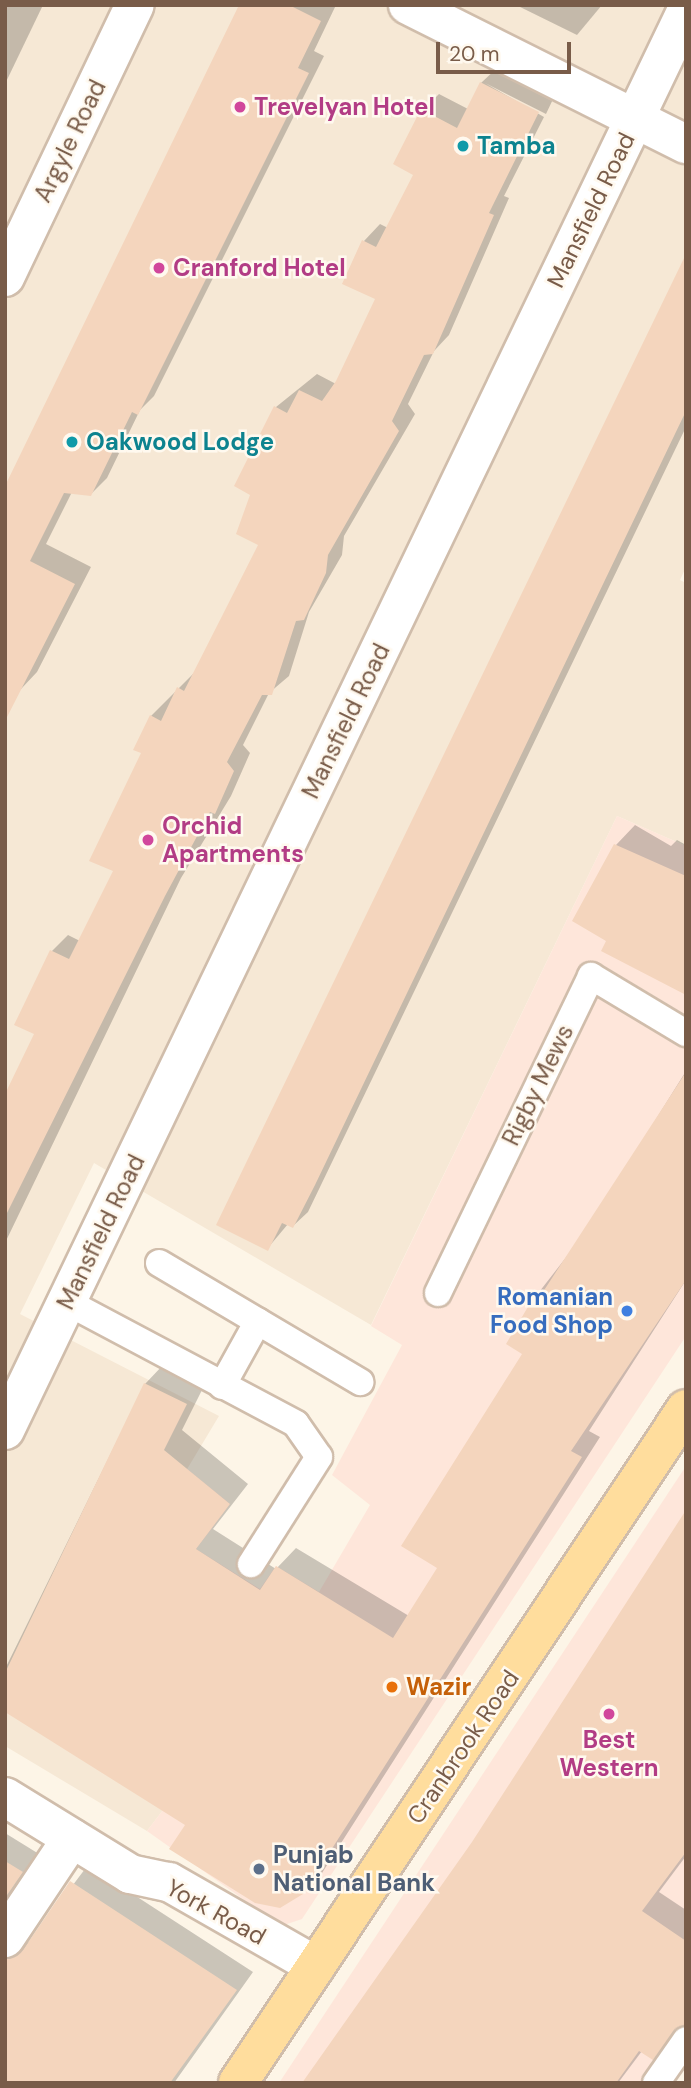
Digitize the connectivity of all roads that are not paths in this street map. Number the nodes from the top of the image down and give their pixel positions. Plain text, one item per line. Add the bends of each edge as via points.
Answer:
1 (135, 5) edge
2 (408, 5) edge
3 (686, 12) edge
4 (635, 118) junction
5 (686, 144) edge
6 (5, 277) edge
7 (686, 1033) edge
8 (159, 1263) dead end
9 (438, 1293) dead end
10 (68, 1302) junction
11 (258, 1321) junction
12 (360, 1381) dead end
13 (222, 1386) junction
14 (686, 1409) edge
15 (5, 1430) edge
16 (251, 1564) dead end
17 (5, 1797) edge
18 (72, 1838) junction
19 (5, 1938) edge
20 (316, 1966) junction
21 (686, 2040) edge
22 (238, 2083) edge
23 (656, 2083) edge

1 - 6 street, Argyle Road
2 - 4 street
3 - 4 street, Mansfield Road
4 - 5 street
4 - 10 street, Mansfield Road
7 - 9 lane, Rigby Mews via 591,976
8 - 11 lane
10 - 13 lane
10 - 15 street, Mansfield Road
11 - 12 lane
11 - 13 lane
13 - 16 lane via 296,1424 319,1457
14 - 20 main road, Cranbrook Road
17 - 18 street, York Road
18 - 19 street
18 - 20 street, York Road via 130,1874 169,1882
20 - 22 main road, Cranbrook Road
21 - 23 lane

